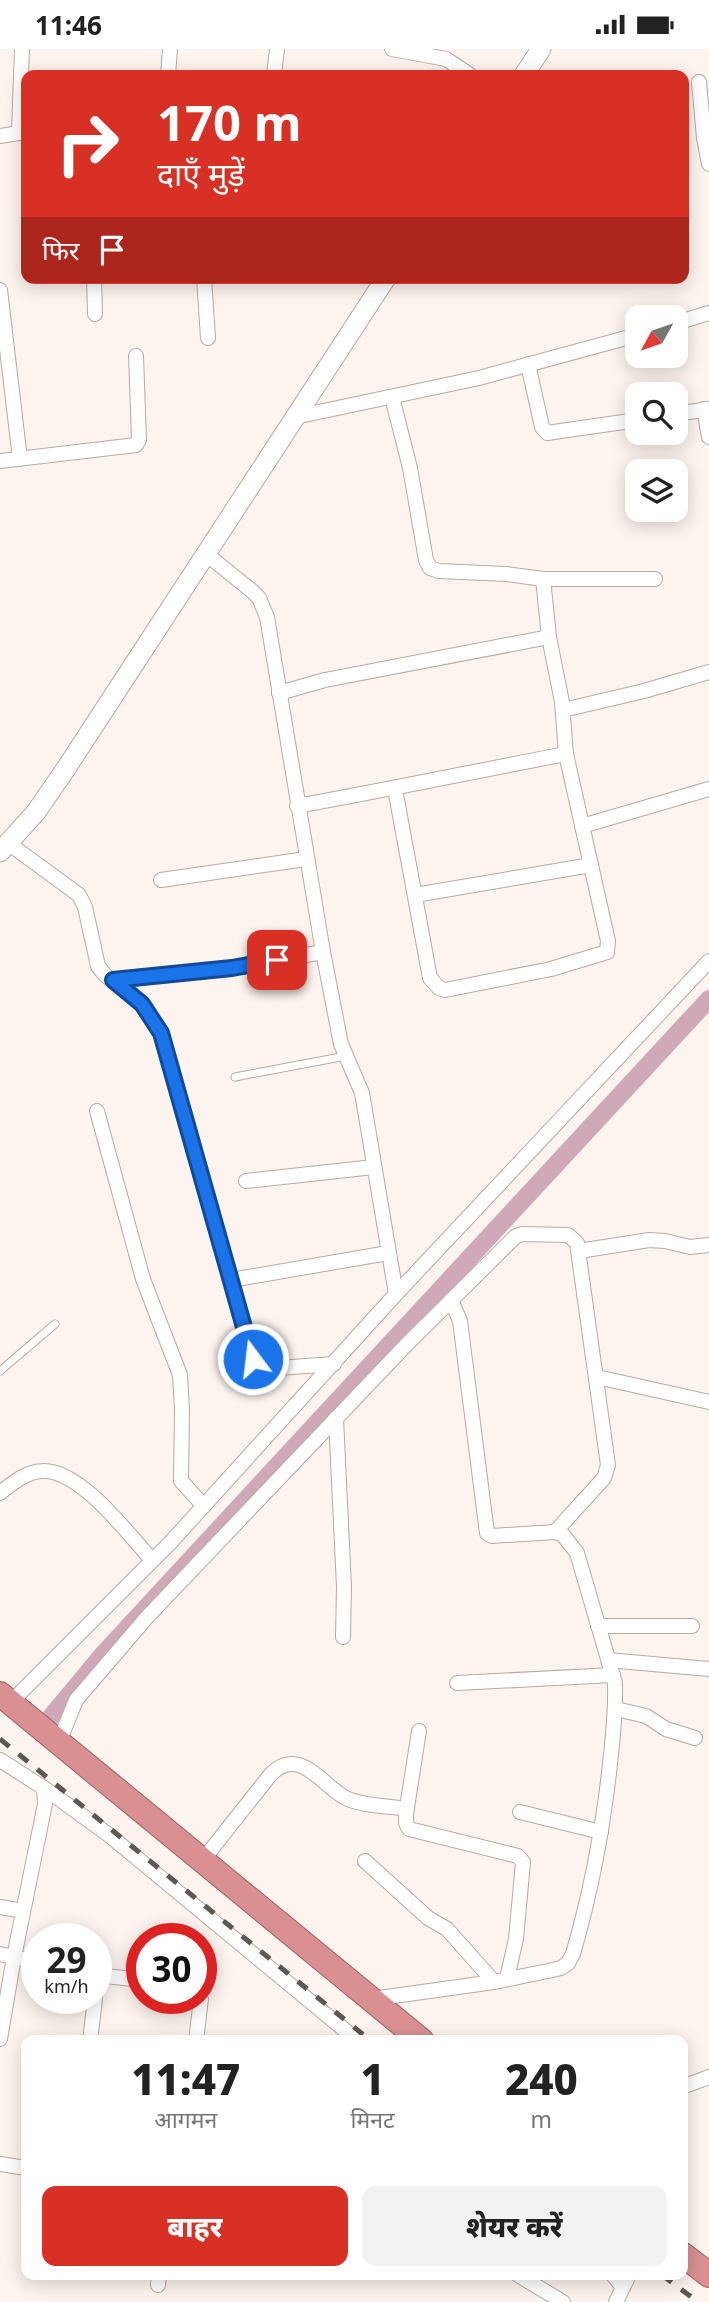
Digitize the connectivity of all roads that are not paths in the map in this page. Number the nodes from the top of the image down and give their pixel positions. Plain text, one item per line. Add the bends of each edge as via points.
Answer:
1 (22, 49) edge
2 (170, 49) edge
3 (277, 49) edge
4 (392, 49) edge
5 (541, 49) edge
6 (22, 70) edge
7 (168, 70) edge
8 (275, 70) edge
9 (462, 70) edge
10 (527, 70) edge
11 (699, 82) dead end
12 (21, 132) edge
13 (0, 136) edge
14 (709, 164) edge
15 (94, 284) edge
16 (204, 284) edge
17 (382, 284) edge
18 (0, 290) edge
19 (709, 313) edge
20 (95, 314) dead end
21 (688, 319) edge
22 (208, 338) dead end
23 (625, 338) edge
24 (136, 356) dead end
25 (528, 364) junction
26 (392, 397) junction
27 (706, 409) edge
28 (688, 412) edge
29 (295, 417) junction
30 (625, 422) edge
31 (709, 437) edge
32 (20, 459) junction
33 (0, 461) edge
34 (205, 553) junction
35 (543, 579) junction
36 (655, 579) dead end
37 (549, 637) junction
38 (709, 672) edge
39 (279, 693) junction
40 (563, 710) junction
41 (566, 754) junction
42 (395, 789) junction
43 (709, 789) edge
44 (297, 806) junction
45 (583, 826) junction
46 (4, 848) edge
47 (306, 859) junction
48 (591, 865) junction
49 (161, 880) dead end
50 (415, 895) junction
51 (323, 952) junction
52 (709, 961) edge
53 (113, 980) junction
54 (346, 1056) junction
55 (235, 1077) dead end
56 (97, 1111) dead end
57 (374, 1167) junction
58 (246, 1181) dead end
59 (709, 1245) edge
60 (579, 1251) junction
61 (388, 1252) junction
62 (231, 1280) junction
63 (396, 1294) junction
64 (451, 1300) junction
65 (55, 1324) dead end
66 (334, 1364) junction
67 (0, 1371) edge
68 (597, 1377) junction
69 (709, 1402) edge
70 (336, 1417) junction
71 (0, 1493) edge
72 (204, 1506) junction
73 (555, 1532) junction
74 (152, 1560) junction
75 (598, 1626) junction
76 (692, 1626) dead end
77 (343, 1637) dead end
78 (608, 1660) junction
79 (709, 1669) edge
80 (613, 1675) junction
81 (457, 1683) dead end
82 (5, 1698) edge
83 (616, 1709) junction
84 (419, 1731) dead end
85 (695, 1738) dead end
86 (56, 1739) junction
87 (6, 1763) edge
88 (44, 1788) junction
89 (407, 1809) junction
90 (520, 1812) dead end
91 (601, 1832) junction
92 (203, 1860) junction
93 (365, 1861) dead end
94 (0, 1907) edge
95 (23, 1910) junction
96 (7, 1955) edge
97 (501, 1980) junction
98 (372, 1999) junction
99 (93, 2014) edge
100 (199, 2014) edge
101 (91, 2035) edge
102 (197, 2035) edge
103 (351, 2035) edge
104 (415, 2035) edge
105 (0, 2039) edge
106 (709, 2077) edge
107 (688, 2085) edge
108 (0, 2164) edge
109 (21, 2167) edge
110 (688, 2259) edge
111 (709, 2275) edge
112 (526, 2280) edge
113 (563, 2302) edge

1 - 6 street
2 - 7 street
3 - 8 street
4 - 9 street via 446,59
5 - 10 street
11 - 14 street
12 - 13 street
15 - 20 street
16 - 22 street
17 - 29 street
18 - 32 street
19 - 21 street
23 - 25 street
24 - 32 street via 136,445
25 - 26 street
25 - 30 street via 547,433
26 - 29 street
26 - 35 street via 430,568
27 - 28 street
27 - 31 street
29 - 34 street
32 - 33 street
34 - 39 street via 259,598 267,617
34 - 46 street via 65,770
35 - 36 street
35 - 37 street
37 - 39 street
37 - 40 street
38 - 40 street
39 - 44 street
40 - 41 street
41 - 42 street
41 - 45 street
42 - 44 street
42 - 50 street
43 - 45 street
44 - 47 street
45 - 48 street
46 - 53 street via 79,895 98,966
47 - 49 street
47 - 51 street
48 - 50 street
48 - 50 street via 607,952 551,969 446,990 430,978
51 - 53 street via 232,968
51 - 54 street
52 - 63 street
53 - 62 street via 142,1004 161,1033
54 - 55 lane
54 - 57 street via 362,1093
56 - 72 street via 143,1279 180,1375 181,1481
57 - 58 street
57 - 61 street
59 - 60 street via 690,1247 649,1240
60 - 64 street via 575,1239 568,1235 519,1234
60 - 68 street
61 - 62 street
61 - 63 street
62 - 66 street via 258,1366
63 - 66 street
64 - 70 street
64 - 73 street via 460,1321 487,1533
65 - 67 lane
66 - 72 street
68 - 69 street
68 - 73 street via 607,1473
70 - 77 street
70 - 86 street via 130,1636 76,1700
71 - 74 street via 28,1473 57,1472 100,1504
72 - 74 street
73 - 75 street via 577,1553
74 - 82 street
75 - 76 street
75 - 78 street
78 - 79 street
78 - 80 street
80 - 81 street
80 - 83 street
82 - 86 highway
83 - 85 street
83 - 91 street
84 - 89 street
86 - 92 highway
87 - 88 street
88 - 95 street via 45,1804
88 - 103 street via 109,1835
89 - 92 street via 345,1798 309,1770 290,1764 271,1774
89 - 97 street via 409,1829 521,1858 516,1939
90 - 91 street
91 - 97 street via 590,1893 568,1963
92 - 98 highway
93 - 97 street
94 - 95 street
95 - 96 street
96 - 105 street
97 - 98 street
98 - 104 highway
99 - 101 street
100 - 102 street
106 - 107 street
108 - 109 street
110 - 111 highway
112 - 113 street

